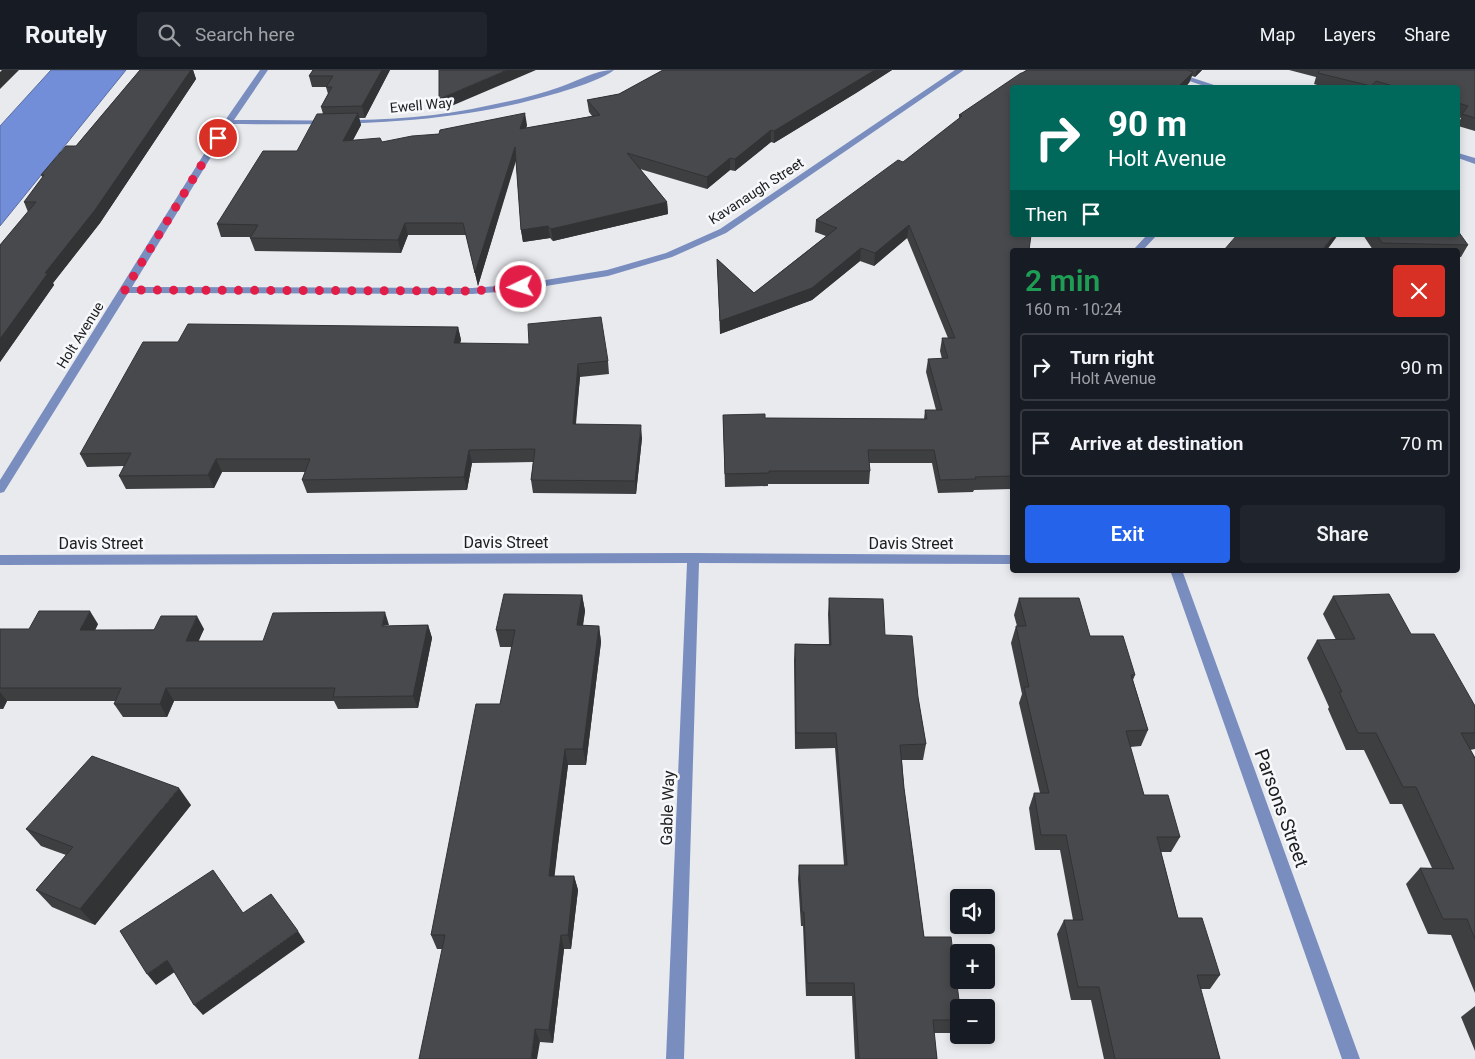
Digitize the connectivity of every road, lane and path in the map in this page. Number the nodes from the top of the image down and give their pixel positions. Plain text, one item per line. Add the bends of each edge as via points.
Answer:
1 (264, 70) edge
2 (610, 70) edge
3 (960, 70) edge
4 (1161, 70) edge
5 (1210, 85) edge
6 (228, 122) junction
7 (1460, 156) edge
8 (1475, 160) edge
9 (1150, 237) edge
10 (1140, 248) edge
11 (125, 290) junction
12 (0, 489) edge
13 (694, 558) junction
14 (0, 560) edge
15 (1010, 560) edge
16 (1177, 573) edge
17 (675, 1059) edge
18 (1351, 1059) edge

1 - 6 street, Holt Avenue
2 - 6 street, Ewell Way via 566,89 522,102 436,118
3 - 11 street, Kavanaugh Street via 723,231 669,255 608,273 472,291
4 - 5 street
6 - 11 street, Holt Avenue
7 - 8 street
9 - 10 street
11 - 12 street, Holt Avenue
13 - 14 street, Davis Street
13 - 15 street, Davis Street
13 - 17 street, Gable Way
16 - 18 street, Parsons Street

